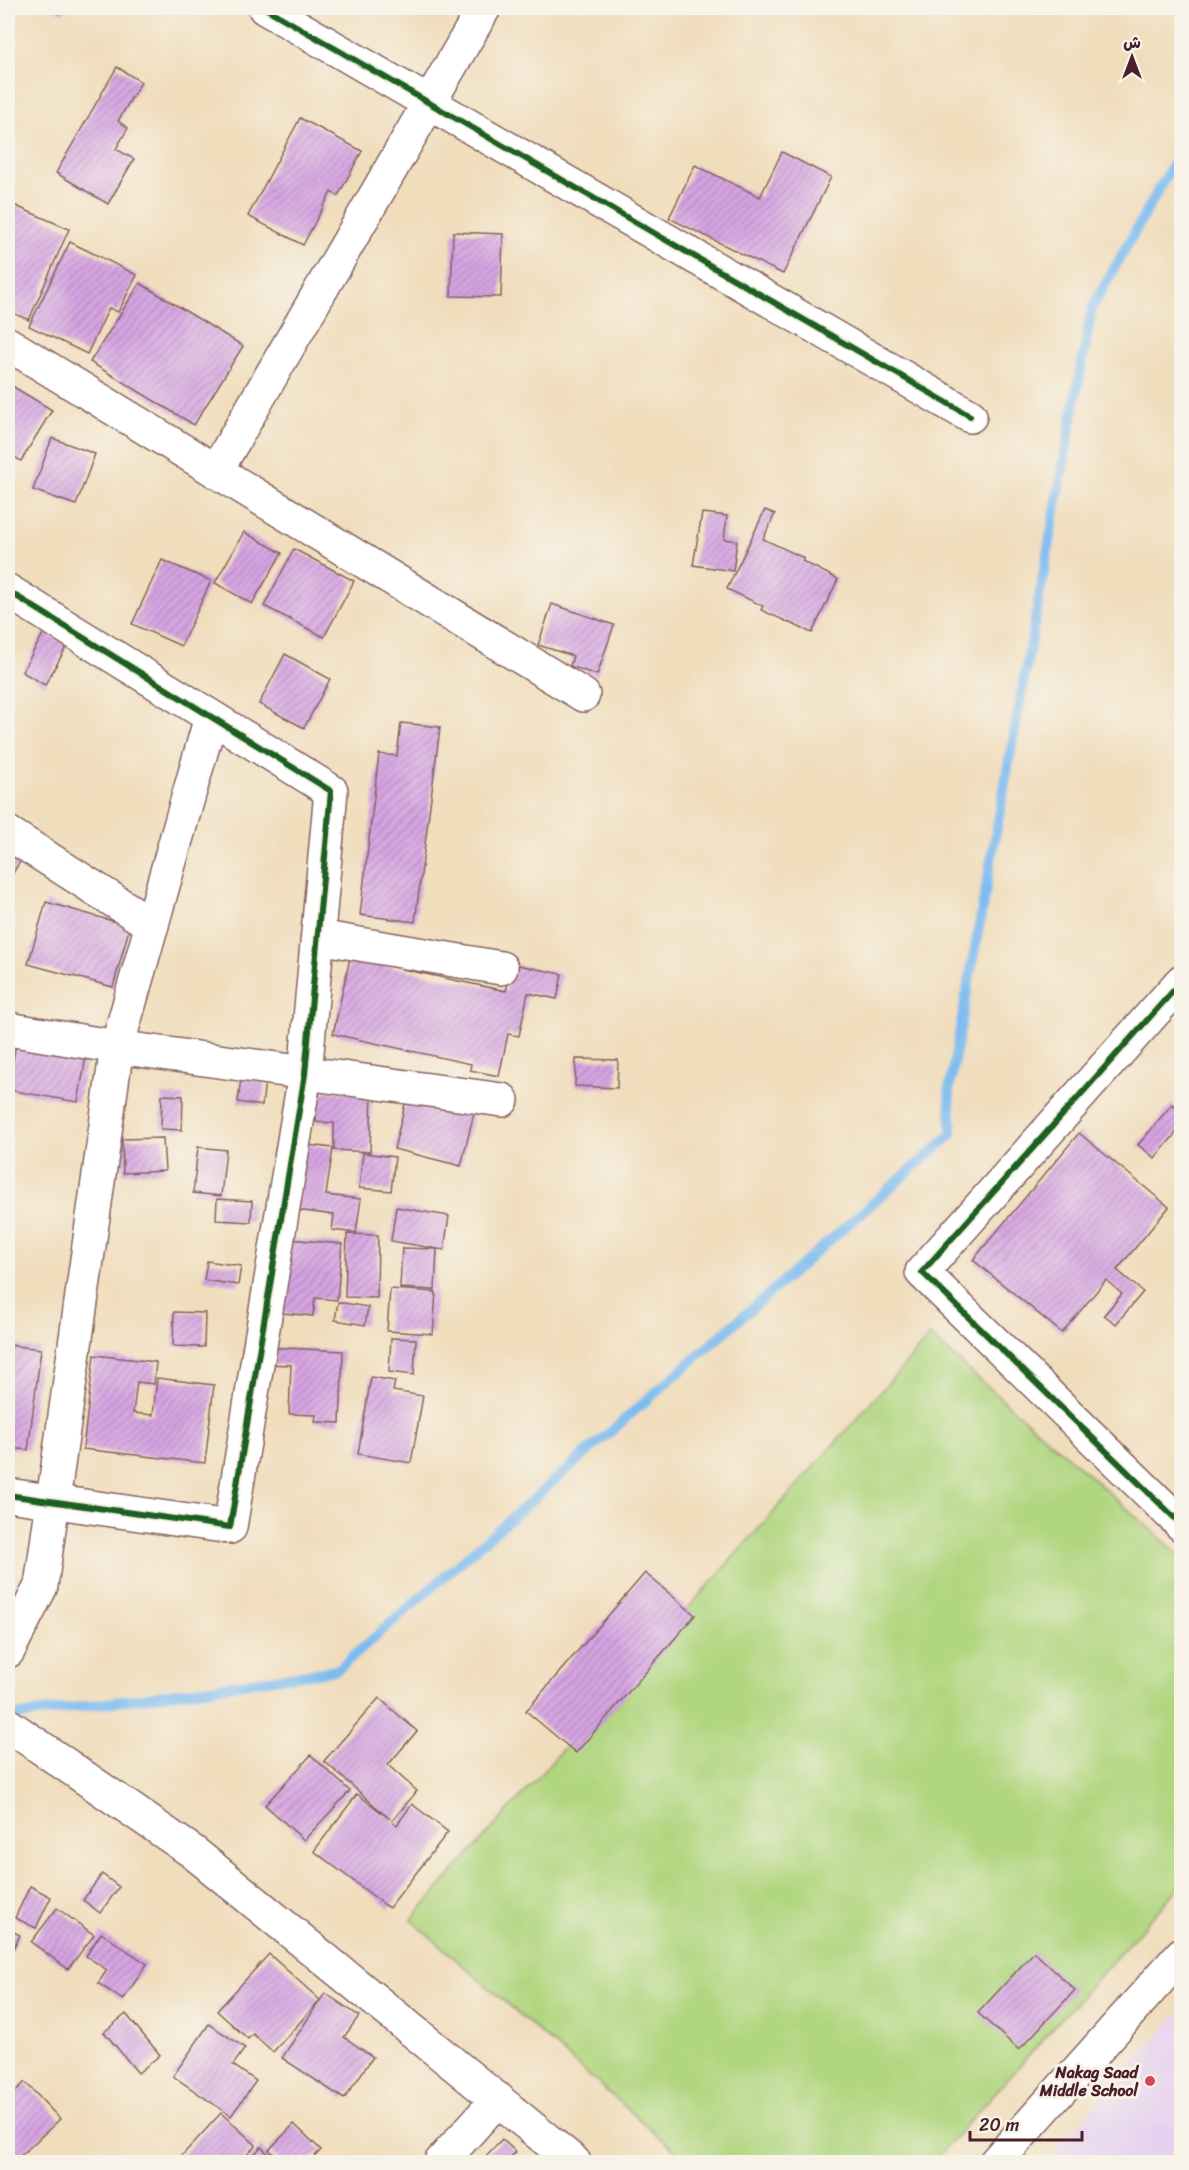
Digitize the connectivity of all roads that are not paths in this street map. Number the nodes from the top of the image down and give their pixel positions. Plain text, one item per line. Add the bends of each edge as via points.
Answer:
1 (265, 8) edge
2 (484, 8) edge
3 (429, 103) junction
4 (8, 344) edge
5 (969, 416) dead end
6 (216, 471) junction
7 (8, 591) edge
8 (584, 695) dead end
9 (211, 717) junction
10 (8, 833) edge
11 (152, 925) junction
12 (318, 936) junction
13 (501, 968) dead end
14 (1182, 981) edge
15 (8, 1029) edge
16 (117, 1047) junction
17 (305, 1074) junction
18 (502, 1100) dead end
19 (8, 1495) edge
20 (53, 1501) junction
21 (1177, 1513) edge
22 (8, 1652) edge
23 (8, 1725) edge
24 (1182, 1954) edge
25 (498, 2099) junction
26 (441, 2163) edge
27 (574, 2163) edge
28 (996, 2163) edge

1 - 3 street
2 - 3 street
3 - 5 street
3 - 6 street
4 - 6 street
6 - 8 street
7 - 9 street
9 - 11 street
9 - 12 street via 331,791
10 - 11 street
11 - 16 street
12 - 13 street
12 - 17 street
14 - 21 street via 922,1272
15 - 16 street
16 - 17 street
16 - 20 street
17 - 18 street
17 - 20 street via 230,1527
19 - 20 street
20 - 22 street via 41,1586
23 - 25 street via 193,1852
24 - 28 street
25 - 26 street
25 - 27 street

